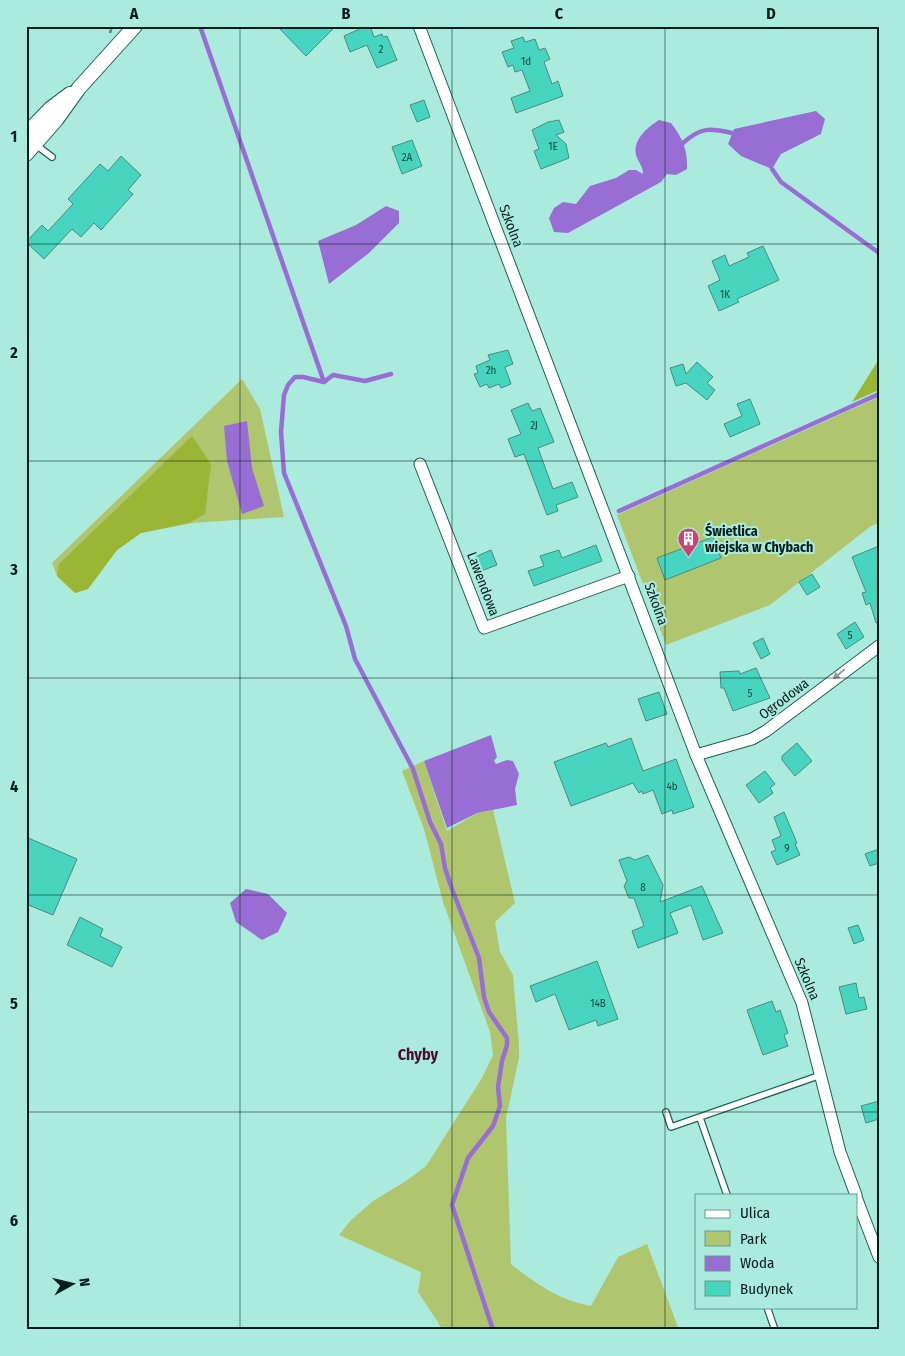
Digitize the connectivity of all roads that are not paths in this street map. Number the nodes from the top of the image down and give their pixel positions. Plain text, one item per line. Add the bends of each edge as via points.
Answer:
1 (419, 26) edge
2 (131, 28) edge
3 (29, 143) edge
4 (52, 157) dead end
5 (420, 464) dead end
6 (629, 576) junction
7 (879, 646) edge
8 (696, 755) junction
9 (821, 1075) junction
10 (666, 1112) dead end
11 (700, 1118) junction
12 (727, 1194) edge
13 (855, 1194) edge
14 (858, 1201) edge
15 (879, 1257) edge
16 (767, 1308) edge
17 (775, 1330) edge

1 - 6 street, Szkolna
2 - 3 street via 79,88 50,109
3 - 4 lane
5 - 6 street, Lawendowa via 484,628
6 - 8 street, Szkolna
7 -> 8 street, Ogrodowa via 766,731 752,739
8 - 9 street, Szkolna via 802,1004
9 - 11 lane
9 - 13 street, Szkolna via 840,1152
10 - 11 lane via 671,1128
11 - 12 lane
14 - 15 street, Szkolna
16 - 17 lane

